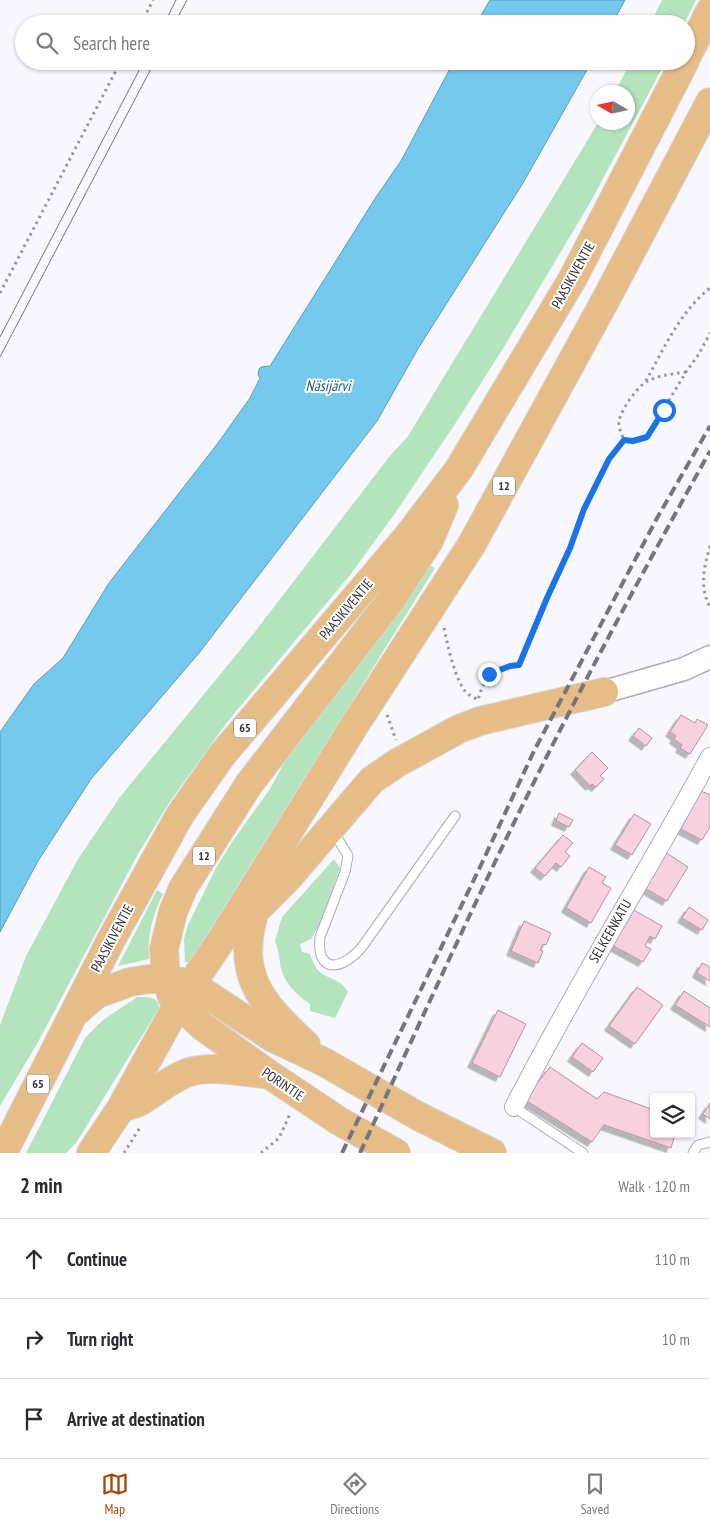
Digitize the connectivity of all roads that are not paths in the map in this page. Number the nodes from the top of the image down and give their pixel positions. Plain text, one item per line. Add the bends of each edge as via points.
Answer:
1 (710, 11) edge
2 (695, 40) edge
3 (680, 70) edge
4 (710, 102) edge
5 (459, 469) junction
6 (709, 659) edge
7 (604, 692) joint
8 (710, 757) edge
9 (455, 816) dead end
10 (328, 830) junction
11 (273, 856) junction
12 (253, 914) junction
13 (222, 939) junction
14 (179, 989) junction
15 (72, 1016) junction
16 (324, 1062) junction
17 (270, 1075) junction
18 (514, 1107) joint
19 (121, 1108) junction
20 (710, 1142) edge
21 (3, 1153) edge
22 (91, 1153) edge
23 (396, 1153) edge
24 (492, 1153) edge
25 (583, 1153) edge
26 (693, 1153) edge

1 - 2 highway, PAASIKIVENTIE / 12
3 - 5 highway, PAASIKIVENTIE / 12 via 573,278
4 - 11 highway, 12 via 606,301 472,544
5 - 14 highway, 12 via 429,541 391,600 249,784 183,888 172,912 164,949
5 - 15 highway, PAASIKIVENTIE / 65 via 408,536 222,755 180,815
6 - 7 street
7 - 10 highway via 480,721 434,741 372,780
8 - 18 street, SELKEENKATU via 598,951
9 - 10 lane via 362,947 354,957 337,965 328,964 322,958 320,937 348,856
10 - 12 highway
11 - 12 highway, 12
11 - 13 highway
12 - 13 highway
12 - 16 highway, 12 via 248,947 252,981 268,1007
13 - 14 highway
14 - 15 highway via 149,979 130,982 97,994
14 - 16 highway
14 - 17 highway, PORINTIE via 202,1026
14 - 19 highway
15 - 21 highway, PAASIKIVENTIE / 65
16 - 24 highway, 12 via 418,1116
17 - 19 highway via 216,1069 194,1071 138,1104
17 - 23 highway, PORINTIE via 339,1121
18 - 25 lane
19 - 22 highway
20 - 26 lane via 698,1145

